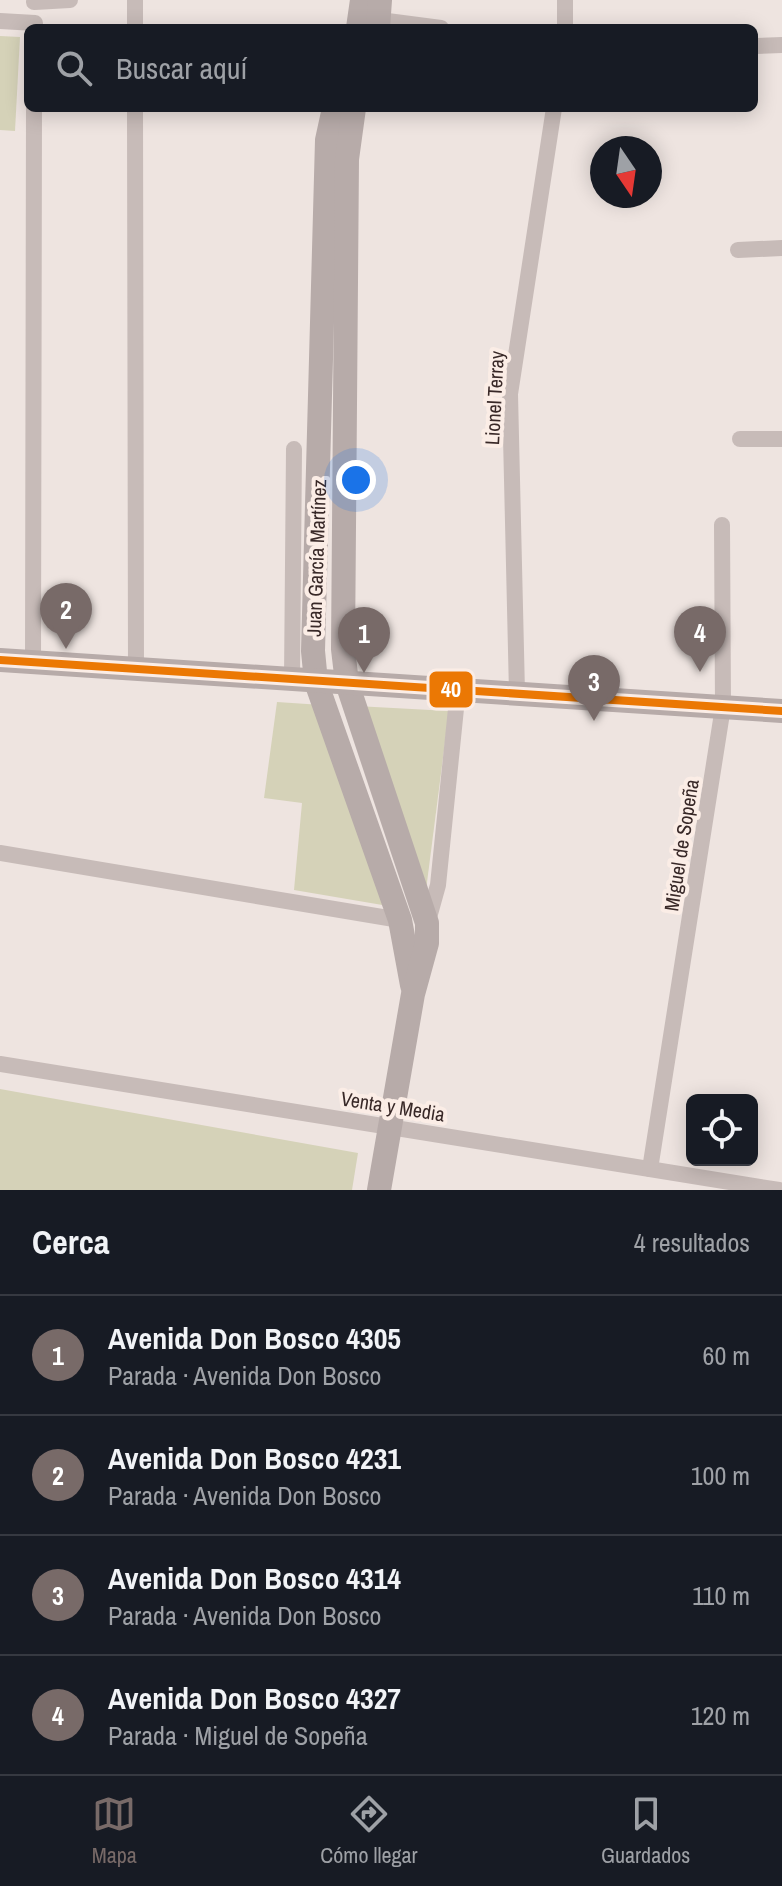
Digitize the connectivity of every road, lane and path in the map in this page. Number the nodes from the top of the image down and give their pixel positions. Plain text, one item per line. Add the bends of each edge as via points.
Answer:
1 (70, 0) edge
2 (135, 0) edge
3 (565, 0) edge
4 (34, 1) edge
5 (370, 16) edge
6 (0, 21) edge
7 (24, 24) edge
8 (35, 24) edge
9 (135, 24) edge
10 (417, 24) edge
11 (565, 24) edge
12 (782, 45) edge
13 (758, 46) edge
14 (34, 112) edge
15 (135, 112) edge
16 (333, 112) edge
17 (353, 112) edge
18 (553, 112) edge
19 (782, 248) edge
20 (738, 250) dead end
21 (740, 439) dead end
22 (782, 439) edge
23 (294, 449) dead end
24 (722, 525) dead end
25 (0, 660) edge
26 (33, 662) junction
27 (136, 669) junction
28 (304, 681) junction
29 (347, 683) junction
30 (458, 689) junction
31 (517, 693) junction
32 (723, 707) junction
33 (782, 711) edge
34 (0, 853) edge
35 (400, 920) junction
36 (427, 923) junction
37 (413, 994) junction
38 (0, 1064) edge
39 (390, 1126) junction
40 (650, 1169) junction
41 (379, 1190) edge
42 (779, 1190) edge

1 - 4 street
2 - 9 street
3 - 11 street
4 - 8 street
5 - 10 street
6 - 7 street
12 - 13 street
14 - 26 street
15 - 27 street
16 - 28 main road, Juan García Martínez via 327,140 313,651
17 - 29 main road, Juan García Martínez via 347,159
18 - 31 street, Lionel Terray via 510,394
19 - 20 street
21 - 22 street
23 - 28 street
24 - 32 street, Miguel de Sopeña
25 - 26 main road
26 - 27 main road
27 - 28 main road
28 - 29 main road
28 - 35 main road, Juan García Martínez
29 - 30 main road
29 - 36 main road, Juan García Martínez
30 - 31 main road
30 - 36 street via 438,885
31 - 32 main road
32 - 33 main road
32 - 40 street, Miguel de Sopeña
34 - 35 street
35 - 37 main road, Juan García Martínez
36 - 37 main road, Juan García Martínez
37 - 39 main road, Juan García Martínez
38 - 39 street, Venta y Media
39 - 40 street, Venta y Media
39 - 41 main road, Juan García Martínez
40 - 42 street, Venta y Media

